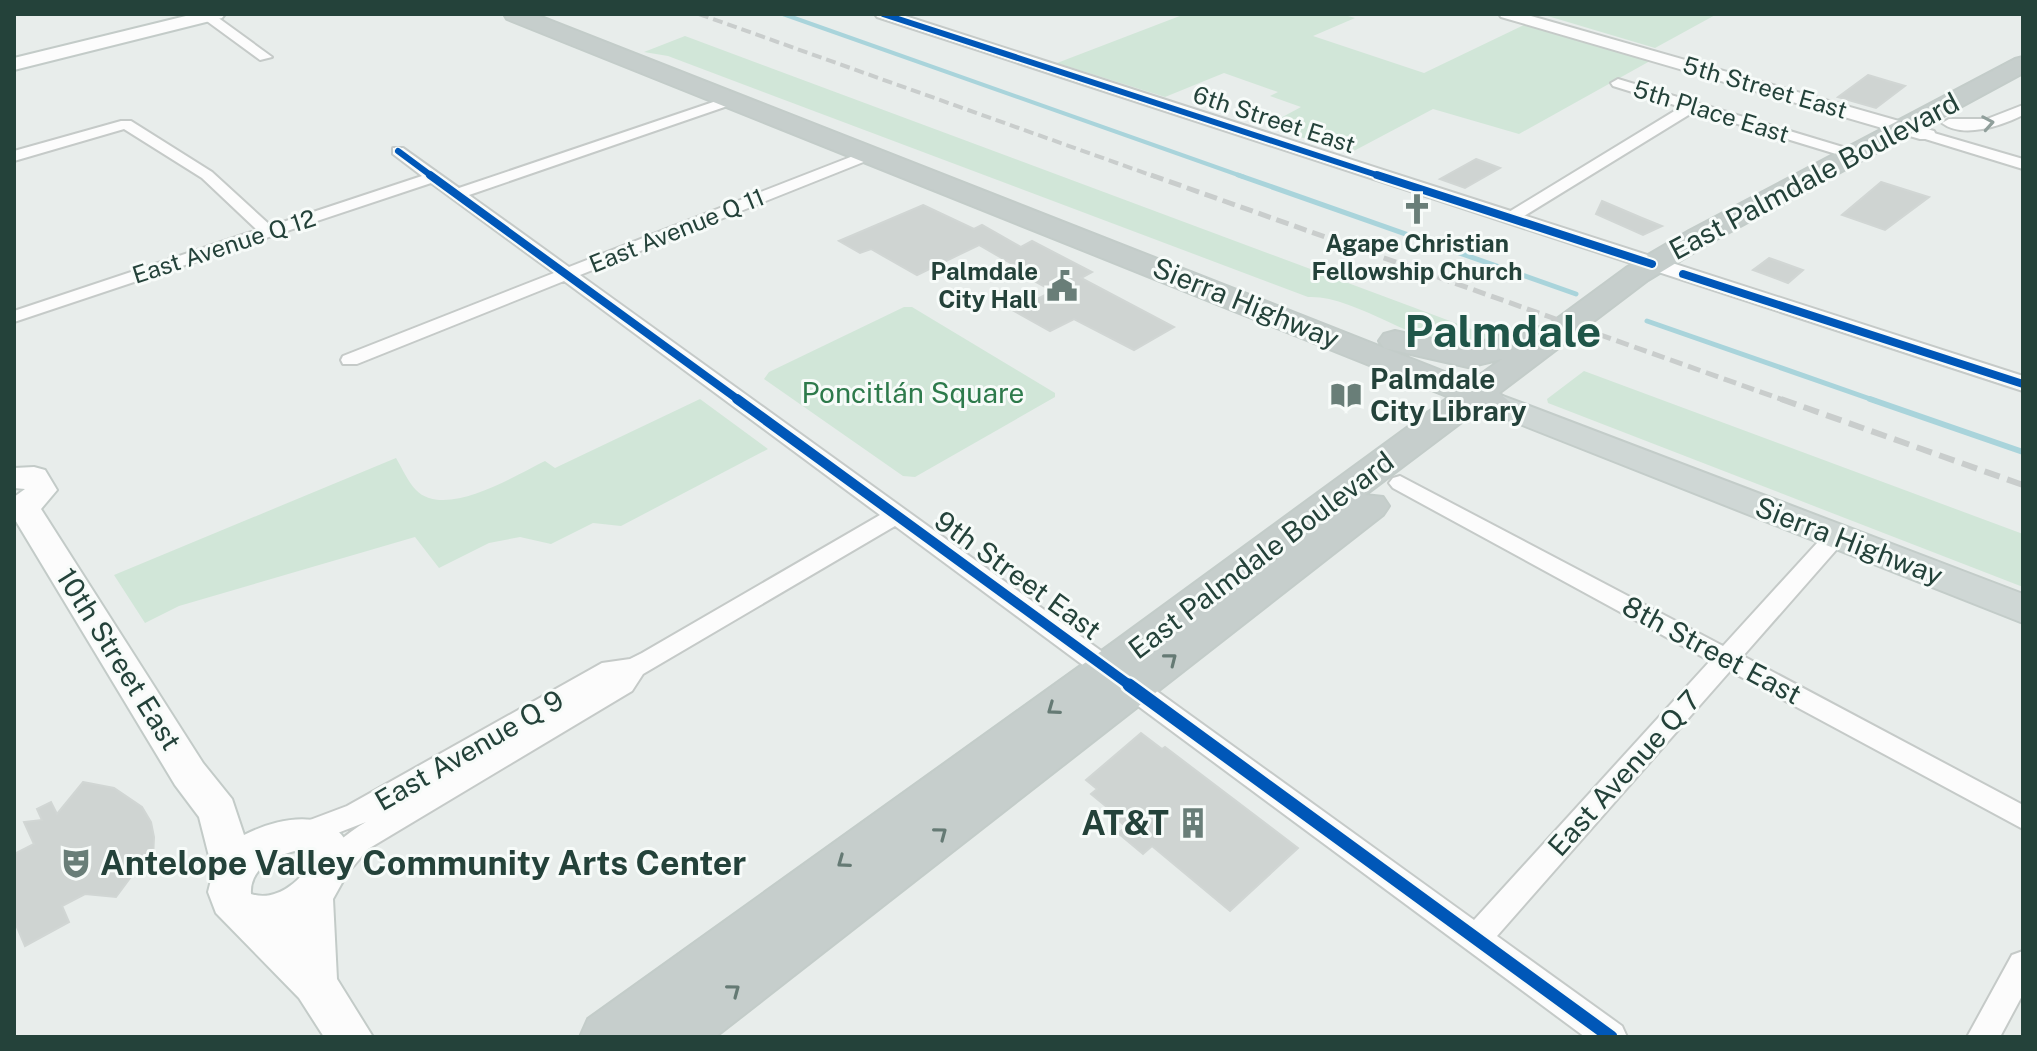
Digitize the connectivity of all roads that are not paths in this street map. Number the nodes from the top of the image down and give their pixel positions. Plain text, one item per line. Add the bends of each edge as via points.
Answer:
1 (515, 14) edge
2 (883, 14) edge
3 (1507, 14) edge
4 (212, 15) edge
5 (265, 57) dead end
6 (14, 64) edge
7 (2023, 64) edge
8 (1618, 83) dead end
9 (2023, 84) edge
10 (734, 99) junction
11 (1691, 107) junction
12 (2023, 109) edge
13 (1926, 129) junction
14 (398, 151) dead end
15 (871, 154) junction
16 (1851, 154) junction
17 (14, 156) edge
18 (2023, 164) edge
19 (433, 177) junction
20 (458, 194) junction
21 (1510, 218) junction
22 (268, 232) junction
23 (1652, 264) junction
24 (1683, 274) junction
25 (566, 275) junction
26 (14, 317) edge
27 (1289, 320) junction
28 (1561, 330) junction
29 (350, 360) dead end
30 (2023, 384) edge
31 (1489, 401) junction
32 (1400, 483) junction
33 (18, 486) edge
34 (895, 516) junction
35 (1836, 536) junction
36 (2023, 609) edge
37 (1728, 658) junction
38 (634, 668) junction
39 (1120, 679) junction
40 (218, 811) junction
41 (2023, 818) edge
42 (291, 836) junction
43 (233, 870) junction
44 (321, 883) junction
45 (247, 915) junction
46 (1476, 939) junction
47 (2023, 965) edge
48 (315, 984) junction
49 (350, 1037) edge
50 (607, 1037) edge
51 (672, 1037) edge
52 (1611, 1037) edge
53 (1983, 1037) edge

1 - 10 highway, Sierra Highway
2 - 21 street, 6th Street East
3 - 13 street, 5th Street East
4 - 5 street
4 - 6 main road
7 - 13 highway, East Palmdale Boulevard
8 - 11 street, 5th Place East
9 - 13 highway, East Palmdale Boulevard
10 - 15 highway, Sierra Highway
10 - 20 street
11 - 16 street, 5th Place East
11 - 21 street
13 -> 12 street via 1984,125
13 - 16 highway, East Palmdale Boulevard
13 - 18 street, 5th Street East
13 - 24 highway, East Palmdale Boulevard
14 - 19 street, 9th Street East
15 - 25 street, East Avenue Q 11
15 - 27 highway, Sierra Highway
16 - 23 highway, East Palmdale Boulevard
17 - 22 street via 126,124 207,175
19 - 20 street, 9th Street East
19 - 22 street, East Avenue Q 12
20 - 25 street, 9th Street East
21 - 23 street, 6th Street East
22 - 26 street, East Avenue Q 12
23 - 24 street, 6th Street East
23 - 28 highway, East Palmdale Boulevard
24 - 30 street, 6th Street East
24 - 31 highway, East Palmdale Boulevard
25 - 29 street, East Avenue Q 11
25 - 34 street, 9th Street East
27 - 28 highway via 1341,324 1468,357 1527,335
27 - 31 highway, Sierra Highway
28 - 31 highway, East Palmdale Boulevard
31 - 32 highway, East Palmdale Boulevard
31 - 35 main road, Sierra Highway
31 - 39 highway, East Palmdale Boulevard
32 - 37 street, 8th Street East
39 -> 32 highway, East Palmdale Boulevard
33 - 40 main road, 10th Street East via 189,774
34 - 38 street, East Avenue Q 9
34 - 39 street, 9th Street East
35 - 36 main road, Sierra Highway
35 - 37 street, East Avenue Q 7
37 - 41 street, 8th Street East
37 - 46 street, East Avenue Q 7
38 - 42 street, East Avenue Q 9 via 611,669 357,814
38 - 44 street, East Avenue Q 9 via 623,684 358,841
39 - 46 street, 9th Street East
39 -> 50 highway, East Palmdale Boulevard
51 -> 39 highway, East Palmdale Boulevard
40 - 42 main road, 10th Street East
40 - 43 main road, 10th Street East
42 - 43 main road via 261,845
42 - 44 main road via 322,839 330,847 333,858
43 - 45 main road via 228,898
44 - 45 main road via 280,913
44 - 48 main road
45 - 48 main road
46 - 52 street, 9th Street East
47 - 53 street
48 - 49 main road

